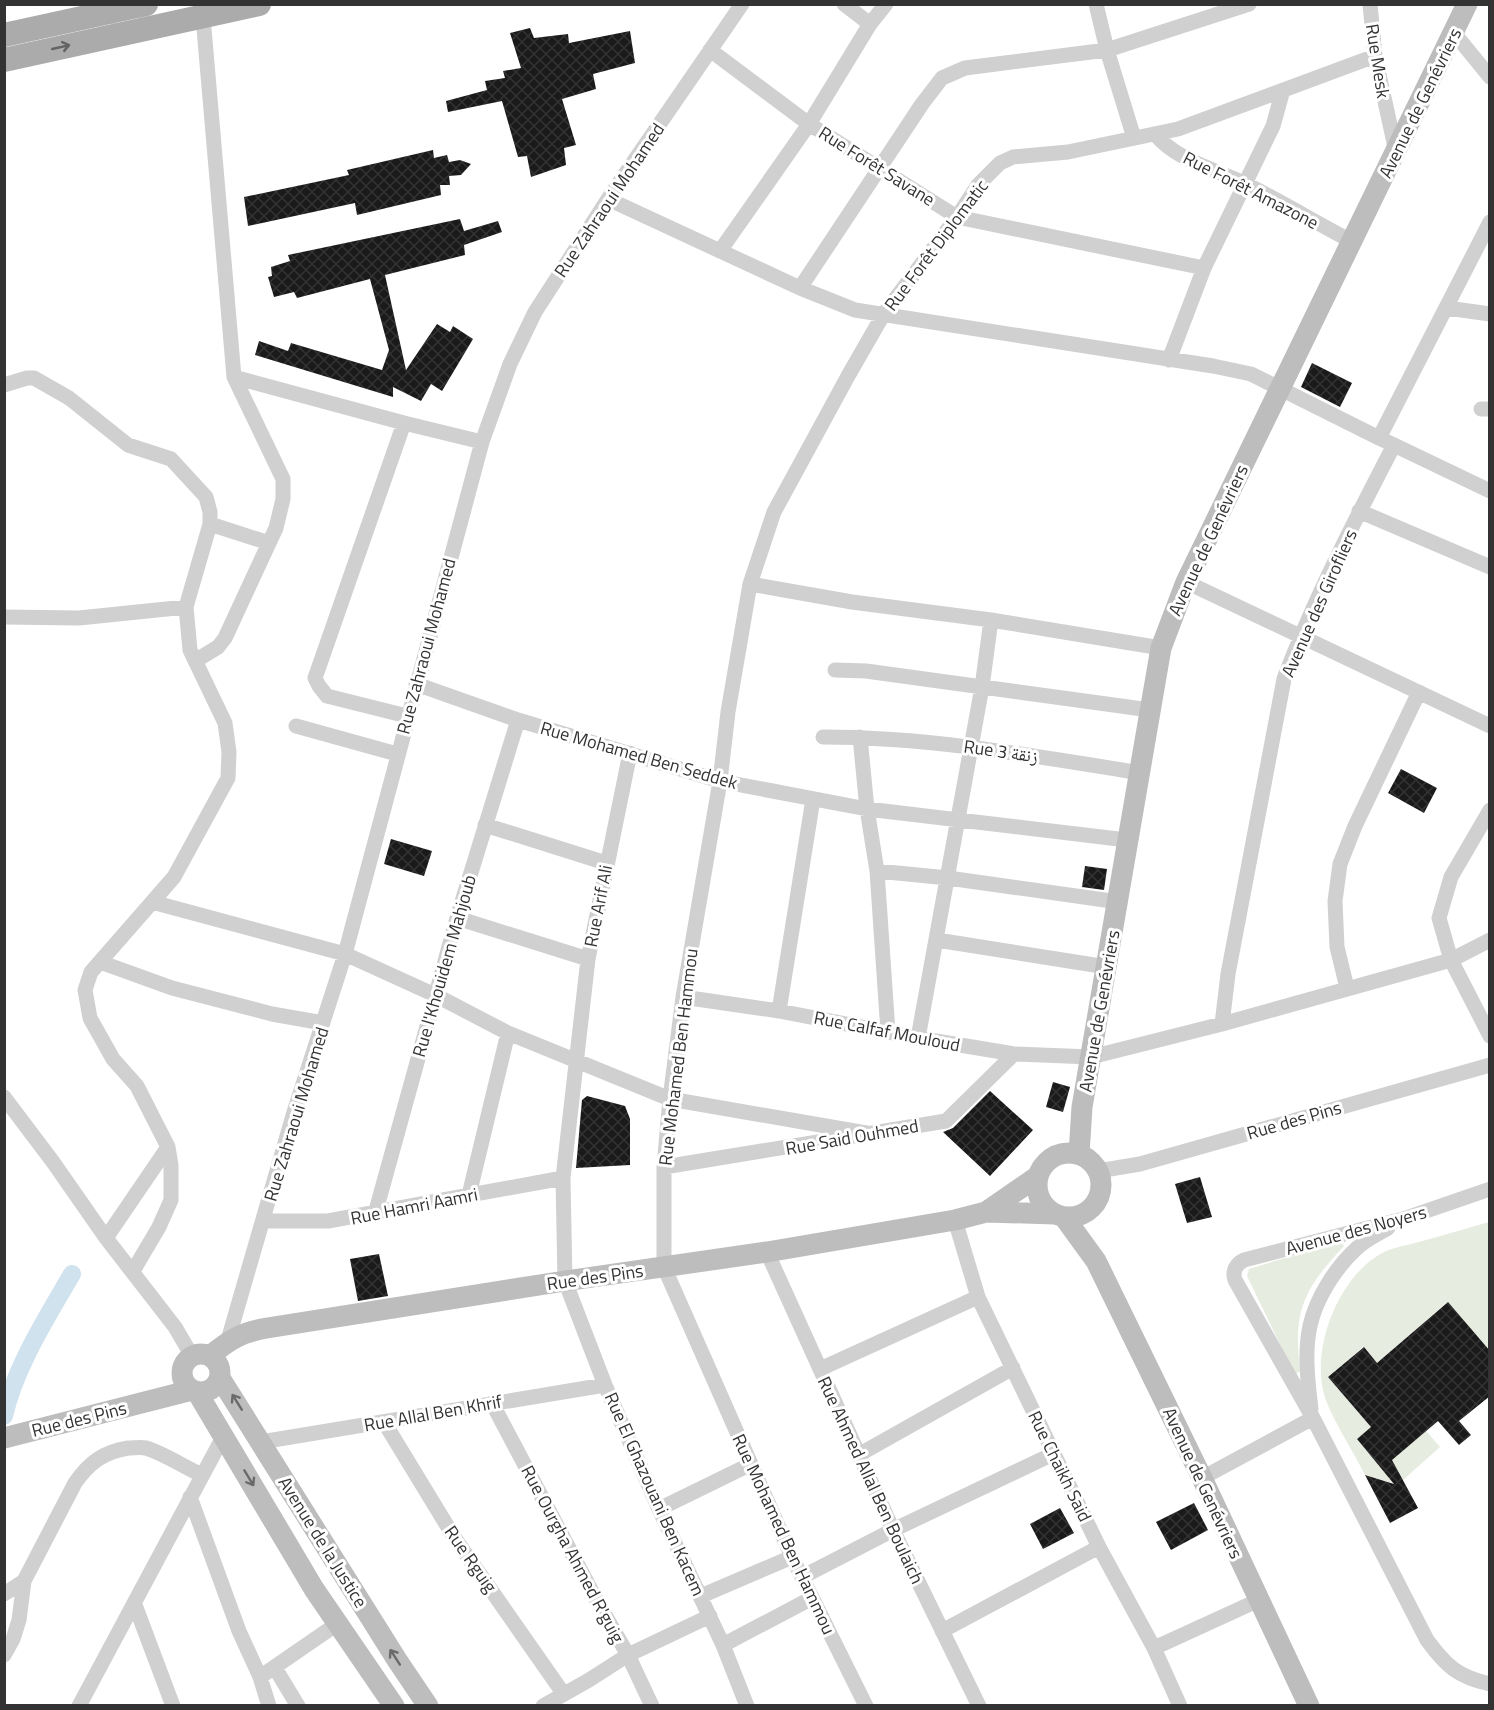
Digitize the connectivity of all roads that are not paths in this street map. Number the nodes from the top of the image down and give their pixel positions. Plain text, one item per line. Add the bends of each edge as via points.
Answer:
1 (146, 4) edge
2 (259, 4) edge
3 (742, 4) edge
4 (844, 4) edge
5 (886, 4) edge
6 (1096, 4) edge
7 (1249, 4) edge
8 (1370, 4) edge
9 (1467, 4) edge
10 (203, 17) junction
11 (870, 24) junction
12 (1454, 33) junction
13 (4, 35) edge
14 (710, 50) junction
15 (1107, 50) junction
16 (1375, 56) junction
17 (4, 60) edge
18 (1490, 77) edge
19 (1283, 90) junction
20 (809, 124) junction
21 (1155, 134) junction
22 (1134, 138) junction
23 (1396, 153) junction
24 (880, 168) junction
25 (1246, 184) junction
26 (608, 199) junction
27 (957, 217) junction
28 (1490, 222) edge
29 (1351, 241) junction
30 (720, 251) junction
31 (1204, 268) junction
32 (800, 288) junction
33 (1447, 308) junction
34 (1490, 314) edge
35 (883, 315) junction
36 (1169, 360) junction
37 (234, 377) junction
38 (4, 385) edge
39 (1279, 389) junction
40 (404, 423) junction
41 (1379, 438) junction
42 (482, 442) junction
43 (1394, 445) junction
44 (1490, 491) edge
45 (1359, 512) junction
46 (210, 524) junction
47 (269, 543) junction
48 (1490, 567) edge
49 (1186, 582) junction
50 (750, 584) junction
51 (186, 607) junction
52 (4, 617) edge
53 (992, 620) junction
54 (1300, 635) junction
55 (1161, 648) junction
56 (195, 661) junction
57 (835, 670) dead end
58 (416, 684) junction
59 (982, 687) junction
60 (1419, 692) junction
61 (1150, 710) junction
62 (407, 716) junction
63 (518, 720) junction
64 (296, 726) dead end
65 (1490, 726) edge
66 (822, 737) dead end
67 (860, 737) junction
68 (972, 746) junction
69 (397, 753) junction
70 (630, 753) junction
71 (1140, 772) junction
72 (720, 781) junction
73 (813, 799) junction
74 (867, 809) junction
75 (1490, 810) edge
76 (958, 819) junction
77 (485, 825) junction
78 (1127, 840) junction
79 (606, 863) junction
80 (877, 871) junction
81 (948, 878) junction
82 (152, 902) junction
83 (1119, 902) junction
84 (457, 918) junction
85 (937, 940) junction
86 (1490, 940) edge
87 (345, 954) junction
88 (588, 958) junction
89 (1451, 960) junction
90 (99, 962) junction
91 (1107, 967) junction
92 (1347, 988) junction
93 (435, 995) junction
94 (683, 997) junction
95 (779, 1011) junction
96 (323, 1023) junction
97 (1222, 1024) junction
98 (888, 1032) junction
99 (508, 1033) junction
100 (1490, 1035) edge
101 (918, 1038) junction
102 (1014, 1054) junction
103 (1091, 1057) junction
104 (575, 1060) junction
105 (1490, 1065) edge
106 (4, 1097) edge
107 (670, 1099) junction
108 (872, 1134) junction
109 (168, 1147) junction
110 (1080, 1154) junction
111 (664, 1167) junction
112 (1098, 1172) junction
113 (1038, 1176) junction
114 (563, 1178) junction
115 (1490, 1189) edge
116 (469, 1195) junction
117 (1089, 1210) junction
118 (986, 1212) junction
119 (375, 1214) junction
120 (1059, 1215) junction
121 (955, 1220) junction
122 (1403, 1220) junction
123 (264, 1221) junction
124 (106, 1238) junction
125 (767, 1252) junction
126 (1096, 1262) junction
127 (664, 1267) junction
128 (133, 1271) junction
129 (565, 1281) junction
130 (978, 1298) junction
131 (228, 1340) junction
132 (1013, 1368) junction
133 (820, 1369) junction
134 (194, 1373) junction
135 (605, 1385) junction
136 (492, 1403) junction
137 (1312, 1418) junction
138 (384, 1422) junction
139 (223, 1437) junction
140 (4, 1438) edge
141 (261, 1442) junction
142 (860, 1454) junction
143 (1053, 1454) junction
144 (752, 1464) junction
145 (202, 1475) junction
146 (1202, 1478) junction
147 (190, 1497) junction
148 (659, 1509) junction
149 (893, 1530) junction
150 (1099, 1547) junction
151 (792, 1557) junction
152 (802, 1577) junction
153 (24, 1581) junction
154 (4, 1594) edge
155 (701, 1596) junction
156 (812, 1598) junction
157 (1258, 1600) junction
158 (135, 1605) junction
159 (710, 1616) junction
160 (337, 1624) junction
161 (942, 1631) junction
162 (723, 1645) junction
163 (1154, 1648) junction
164 (4, 1655) edge
165 (628, 1655) junction
166 (275, 1668) junction
167 (260, 1677) junction
168 (1490, 1684) edge
169 (563, 1694) junction
170 (79, 1706) edge
171 (173, 1706) edge
172 (269, 1706) edge
173 (298, 1706) edge
174 (394, 1706) edge
175 (428, 1706) edge
176 (543, 1706) edge
177 (652, 1706) edge
178 (747, 1706) edge
179 (866, 1706) edge
180 (980, 1706) edge
181 (1180, 1706) edge
182 (1309, 1706) edge

1 - 13 main road
2 - 10 main road
3 - 14 street, Rue Zahraoui Mohamed
4 - 11 street
5 - 11 street
6 - 15 street
7 - 15 street
8 - 16 street, Rue Mesk
9 - 12 street, Avenue de Genévriers
17 -> 10 main road
10 - 37 street
11 - 20 street
12 - 18 street
12 - 23 street, Avenue de Genévriers
14 - 20 street, Rue Forêt Savane
14 - 26 street, Rue Zahraoui Mohamed
15 - 22 street
15 - 24 street via 965,68 942,78
16 - 19 street, Rue Forêt Diplomatic
16 - 23 street, Rue Mesk
19 - 21 street, Rue Forêt Diplomatic
19 - 25 street via 1273,126
20 - 24 street, Rue Forêt Savane
20 - 30 street
21 - 22 street, Rue Forêt Diplomatic
21 - 25 street, Rue Forêt Amazone via 1186,157
22 - 27 street, Rue Forêt Diplomatic via 1068,152 1012,157 978,185
23 - 29 street, Avenue de Genévriers
24 - 27 street, Rue Forêt Savane
24 - 32 street
25 - 29 street, Rue Forêt Amazone
25 - 31 street
26 - 30 street
26 - 42 street, Rue Zahraoui Mohamed via 535,312 510,364
27 - 31 street, Rue Forêt Savane
27 - 35 street, Rue Forêt Diplomatic
28 - 33 street
29 - 39 street, Avenue de Genévriers
30 - 32 street
31 - 36 street
32 - 35 street via 855,310
33 - 34 street
33 - 41 street
35 - 36 street
35 - 50 street, Rue Forêt Diplomatic via 774,512
36 - 39 street via 1251,374
37 - 40 street
37 - 47 street via 283,479 283,499
38 - 46 street via 34,378 69,398 128,445 171,459 206,497
39 - 41 street
39 - 49 street, Avenue de Genévriers
40 - 42 street
40 - 62 street via 315,678 327,696
41 - 43 street
42 - 58 street, Rue Zahraoui Mohamed
43 - 44 street
43 - 45 street, Avenue des Girofliers
45 - 48 street
45 - 54 street, Avenue des Girofliers
46 - 47 street
46 - 51 street
47 - 56 street via 225,638
49 - 54 street
49 - 55 street, Avenue de Genévriers
50 - 53 street
50 - 72 street, Rue Mohamed Ben Hammou
51 - 52 street via 79,618
51 - 56 street via 190,650
53 - 55 street
53 - 59 street
54 - 60 street
54 - 97 street, Avenue des Girofliers via 1284,679
55 - 61 street, Avenue de Genévriers
56 - 82 street via 225,723 230,752 228,778 174,877
57 - 59 street
58 - 62 street, Rue Zahraoui Mohamed
58 - 63 street, Rue Mohamed Ben Seddek
59 - 61 street
59 - 68 street
60 - 65 street
60 - 92 street via 1340,864 1335,901 1337,947
61 - 71 street, Avenue de Genévriers
62 - 69 street, Rue Zahraoui Mohamed
63 - 70 street, Rue Mohamed Ben Seddek
63 - 77 street, Rue l'Khouidem Mahjoub
64 - 69 street
66 - 67 street, Rue 3 زنقة
67 - 68 street, Rue 3 زنقة
67 - 74 street
68 - 71 street, Rue 3 زنقة
68 - 76 street
69 - 87 street, Rue Zahraoui Mohamed
70 - 72 street, Rue Mohamed Ben Seddek
70 - 79 street, Rue Arif Ali
71 - 78 street, Avenue de Genévriers
72 - 73 street, Rue Mohamed Ben Seddek
72 - 94 street, Rue Mohamed Ben Hammou
73 - 74 street, Rue Mohamed Ben Seddek
73 - 95 street
74 - 76 street, Rue Mohamed Ben Seddek
74 - 80 street
75 - 89 street via 1451,877 1438,918
76 - 78 street, Rue Mohamed Ben Seddek
76 - 81 street
77 - 79 street
77 - 84 street, Rue l'Khouidem Mahjoub
78 - 83 street, Avenue de Genévriers
79 - 88 street, Rue Arif Ali
80 - 81 street
80 - 98 street
81 - 83 street
81 - 85 street
82 - 87 street
82 - 90 street
83 - 91 street, Avenue de Genévriers
84 - 88 street
84 - 93 street, Rue l'Khouidem Mahjoub
85 - 91 street
85 - 101 street
86 - 89 street, Rue Calfaf Mouloud
87 - 93 street
87 - 96 street, Rue Zahraoui Mohamed
88 - 104 street, Rue Arif Ali
89 - 92 street, Rue Calfaf Mouloud
89 - 100 street
90 - 96 street via 172,988
90 - 109 street via 85,990 90,1018 113,1059 137,1086
91 - 103 street, Avenue de Genévriers
92 - 97 street, Rue Calfaf Mouloud
93 - 99 street
93 - 119 street, Rue l'Khouidem Mahjoub
94 - 95 street, Rue Calfaf Mouloud
94 - 107 street, Rue Mohamed Ben Hammou
95 - 98 street, Rue Calfaf Mouloud
96 - 123 street, Rue Zahraoui Mohamed
97 - 103 street, Rue Calfaf Mouloud
98 - 101 street, Rue Calfaf Mouloud
99 - 104 street
99 - 116 street
101 - 102 street, Rue Calfaf Mouloud
102 - 103 street, Rue Calfaf Mouloud
102 - 108 street, Rue Said Ouhmed via 946,1121
103 - 110 street, Avenue de Genévriers via 1082,1107
104 - 107 street
104 - 114 street, Rue Arif Ali
105 - 112 street, Rue des Pins via 1140,1164
106 - 124 street
107 - 108 street
107 - 111 street, Rue Mohamed Ben Hammou
108 - 111 street, Rue Said Ouhmed
109 - 124 street
109 - 128 street via 171,1200
110 - 112 street
110 - 113 street via 1059,1154 1042,1166
111 - 127 street, Rue Mohamed Ben Hammou
112 - 117 street via 1099,1196
113 - 118 street, Rue des Pins
113 - 120 street via 1036,1185 1041,1202
114 - 116 street, Rue Hamri Aamri
114 - 129 street, Rue El Ghazouani Ben Kacem
115 - 122 street, Avenue des Noyers
116 - 119 street, Rue Hamri Aamri
117 - 120 street via 1081,1215
117 - 126 street, Avenue de Genévriers
118 - 120 street, Rue des Pins
118 - 121 street, Rue des Pins
119 - 123 street, Rue Hamri Aamri via 328,1221
120 - 126 street, Avenue de Genévriers
121 - 125 street, Rue des Pins
121 - 130 street, Rue Chaikh Said
122 - 137 street via 1358,1246 1330,1280 1319,1302 1310,1326 1307,1355
122 - 137 street, Avenue des Noyers via 1244,1260 1234,1269 1235,1280
123 - 131 street, Rue Zahraoui Mohamed
124 - 128 street
125 - 127 street, Rue des Pins
125 - 133 street, Rue Ahmed Allal Ben Boulaich
126 - 146 street, Avenue de Genévriers
127 - 129 street, Rue des Pins
127 - 144 street, Rue Mohamed Ben Hammou
128 - 134 street via 175,1328
129 - 131 street, Rue des Pins via 250,1331
129 - 135 street, Rue El Ghazouani Ben Kacem
130 - 132 street, Rue Chaikh Said
130 - 133 street
131 - 134 street, Rue des Pins
132 - 142 street
132 - 143 street, Rue Chaikh Said
133 - 142 street, Rue Ahmed Allal Ben Boulaich
134 - 139 street, Avenue de la Justice
134 - 140 street, Rue des Pins via 154,1400
141 -> 134 street, Avenue de la Justice via 220,1378 219,1365
135 - 136 street, Rue Allal Ben Khrif
135 - 148 street, Rue El Ghazouani Ben Kacem
136 - 138 street, Rue Allal Ben Khrif
136 - 165 street, Rue Ourgha Ahmed R'guig
137 - 146 street
137 - 168 street via 1427,1640 1441,1660 1457,1673
138 - 141 street, Rue Allal Ben Khrif
138 - 169 street, Rue Rguig via 454,1537
139 - 145 street
139 -> 160 street, Avenue de la Justice
175 -> 141 street, Avenue de la Justice
142 - 149 street, Rue Ahmed Allal Ben Boulaich
143 - 149 street
143 - 150 street, Rue Chaikh Said
144 - 148 street
144 - 151 street, Rue Mohamed Ben Hammou
145 - 147 street
145 - 153 street via 147,1448 116,1450 101,1456 75,1483
146 - 157 street, Avenue de Genévriers
147 - 158 street
147 - 167 street
148 - 155 street, Rue El Ghazouani Ben Kacem
149 - 152 street
149 - 161 street, Rue Ahmed Allal Ben Boulaich
150 - 161 street
150 - 163 street, Rue Chaikh Said
151 - 152 street, Rue Mohamed Ben Hammou
151 - 155 street
152 - 156 street, Rue Mohamed Ben Hammou
153 - 154 street
153 - 164 street via 19,1620
155 - 159 street, Rue El Ghazouani Ben Kacem
156 - 162 street
156 - 179 street, Rue Mohamed Ben Hammou
157 - 163 street
157 - 182 street, Avenue de Genévriers
158 - 170 street
158 - 171 street
159 - 162 street, Rue El Ghazouani Ben Kacem
159 - 165 street
160 - 166 street
160 - 174 street, Avenue de la Justice
161 - 180 street, Rue Ahmed Allal Ben Boulaich
162 - 178 street, Rue El Ghazouani Ben Kacem
163 - 181 street, Rue Chaikh Said
165 - 169 street
165 - 177 street, Rue Ourgha Ahmed R'guig
166 - 167 street
166 - 173 street
167 - 172 street
169 - 176 street

